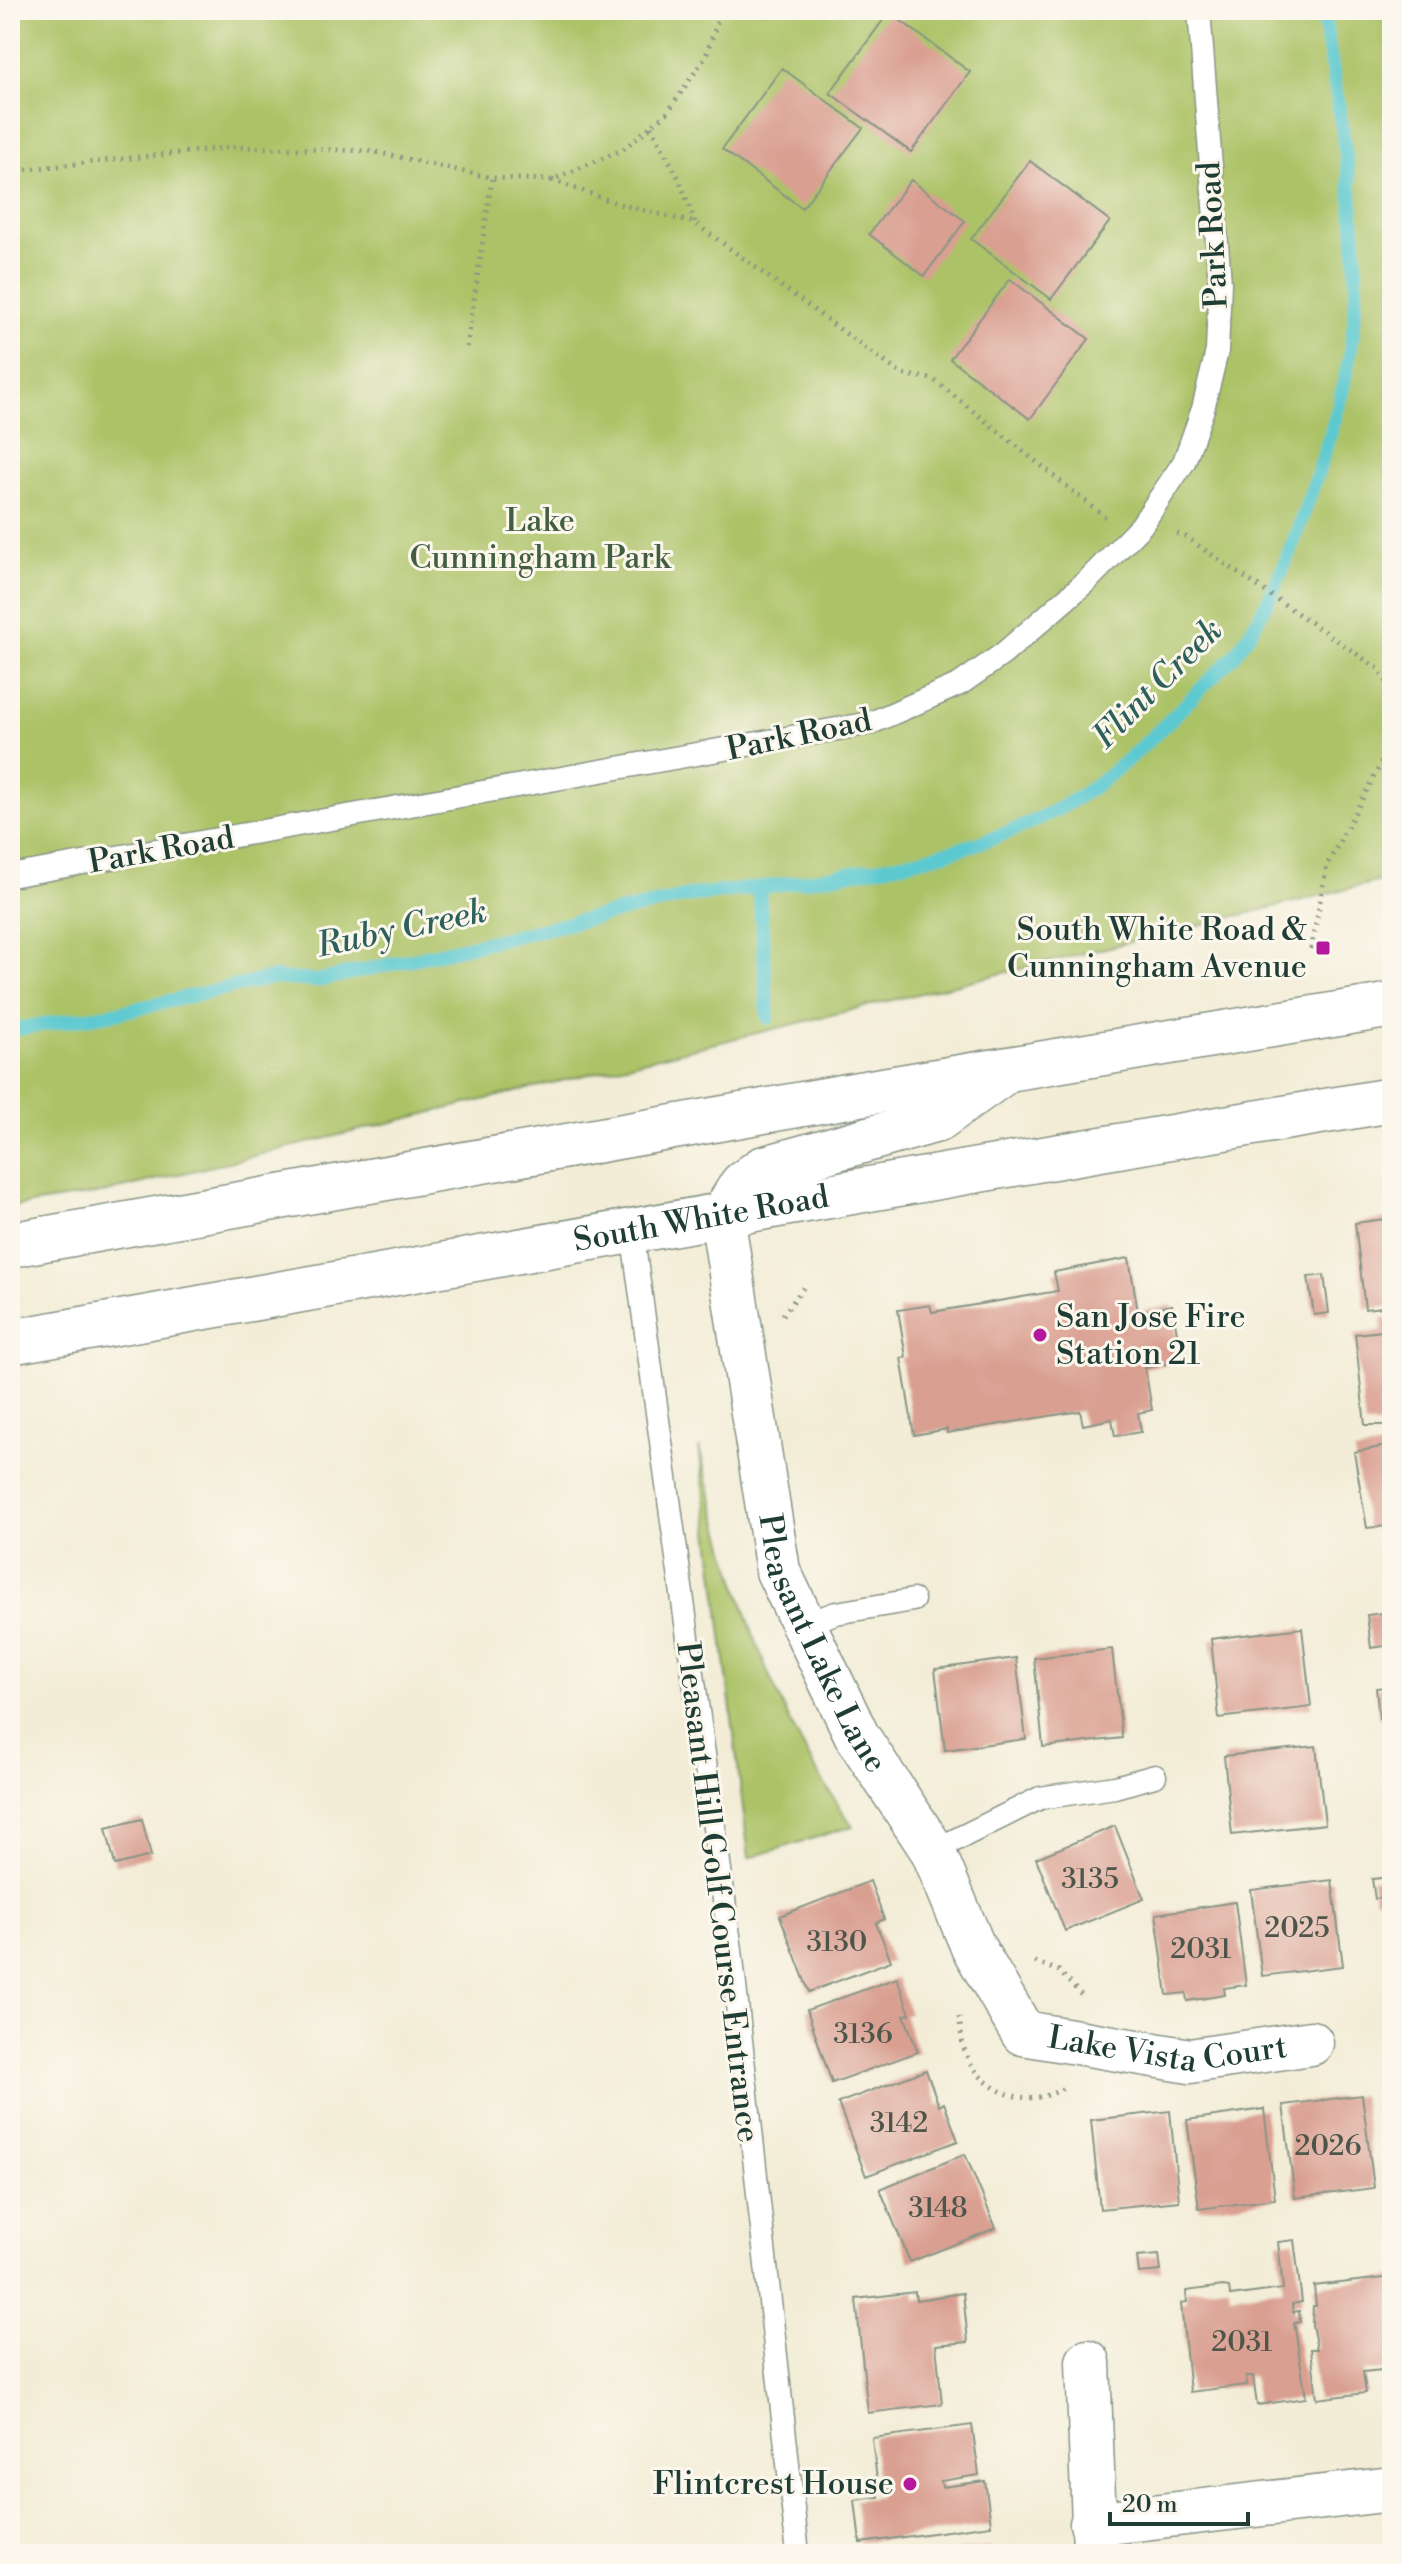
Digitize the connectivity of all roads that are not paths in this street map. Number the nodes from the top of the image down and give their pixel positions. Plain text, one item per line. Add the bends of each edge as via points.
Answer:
1 (1199, 10) edge
2 (10, 876) edge
3 (1392, 1005) edge
4 (1008, 1069) junction
5 (1392, 1100) edge
6 (722, 1216) junction
7 (632, 1231) junction
8 (10, 1245) edge
9 (10, 1342) edge
10 (913, 1600) dead end
11 (804, 1624) junction
12 (1155, 1776) dead end
13 (933, 1851) junction
14 (1023, 2033) joint
15 (1311, 2043) dead end
16 (1088, 2362) dead end
17 (1392, 2489) edge
18 (1094, 2539) edge
19 (798, 2554) edge

1 - 2 lane, Park Road via 1220,283 1217,351 1203,409 1184,462 1141,526 1003,654 960,684 871,723
3 - 4 main road
4 - 6 main road via 937,1120 762,1169 742,1184
4 - 8 main road
5 - 6 main road, South White Road
6 - 7 main road, South White Road
6 - 11 main road, Pleasant Lake Lane via 778,1571
7 - 9 main road, South White Road
7 - 19 lane, Pleasant Hill Golf Course Entrance via 731,1950
10 - 11 lane
11 - 13 main road, Pleasant Lake Lane via 857,1736
12 - 13 lane via 1040,1798
13 - 14 main road, Pleasant Lake Lane via 973,1947
14 - 15 main road, Lake Vista Court via 1190,2061
16 - 18 main road
17 - 18 main road

